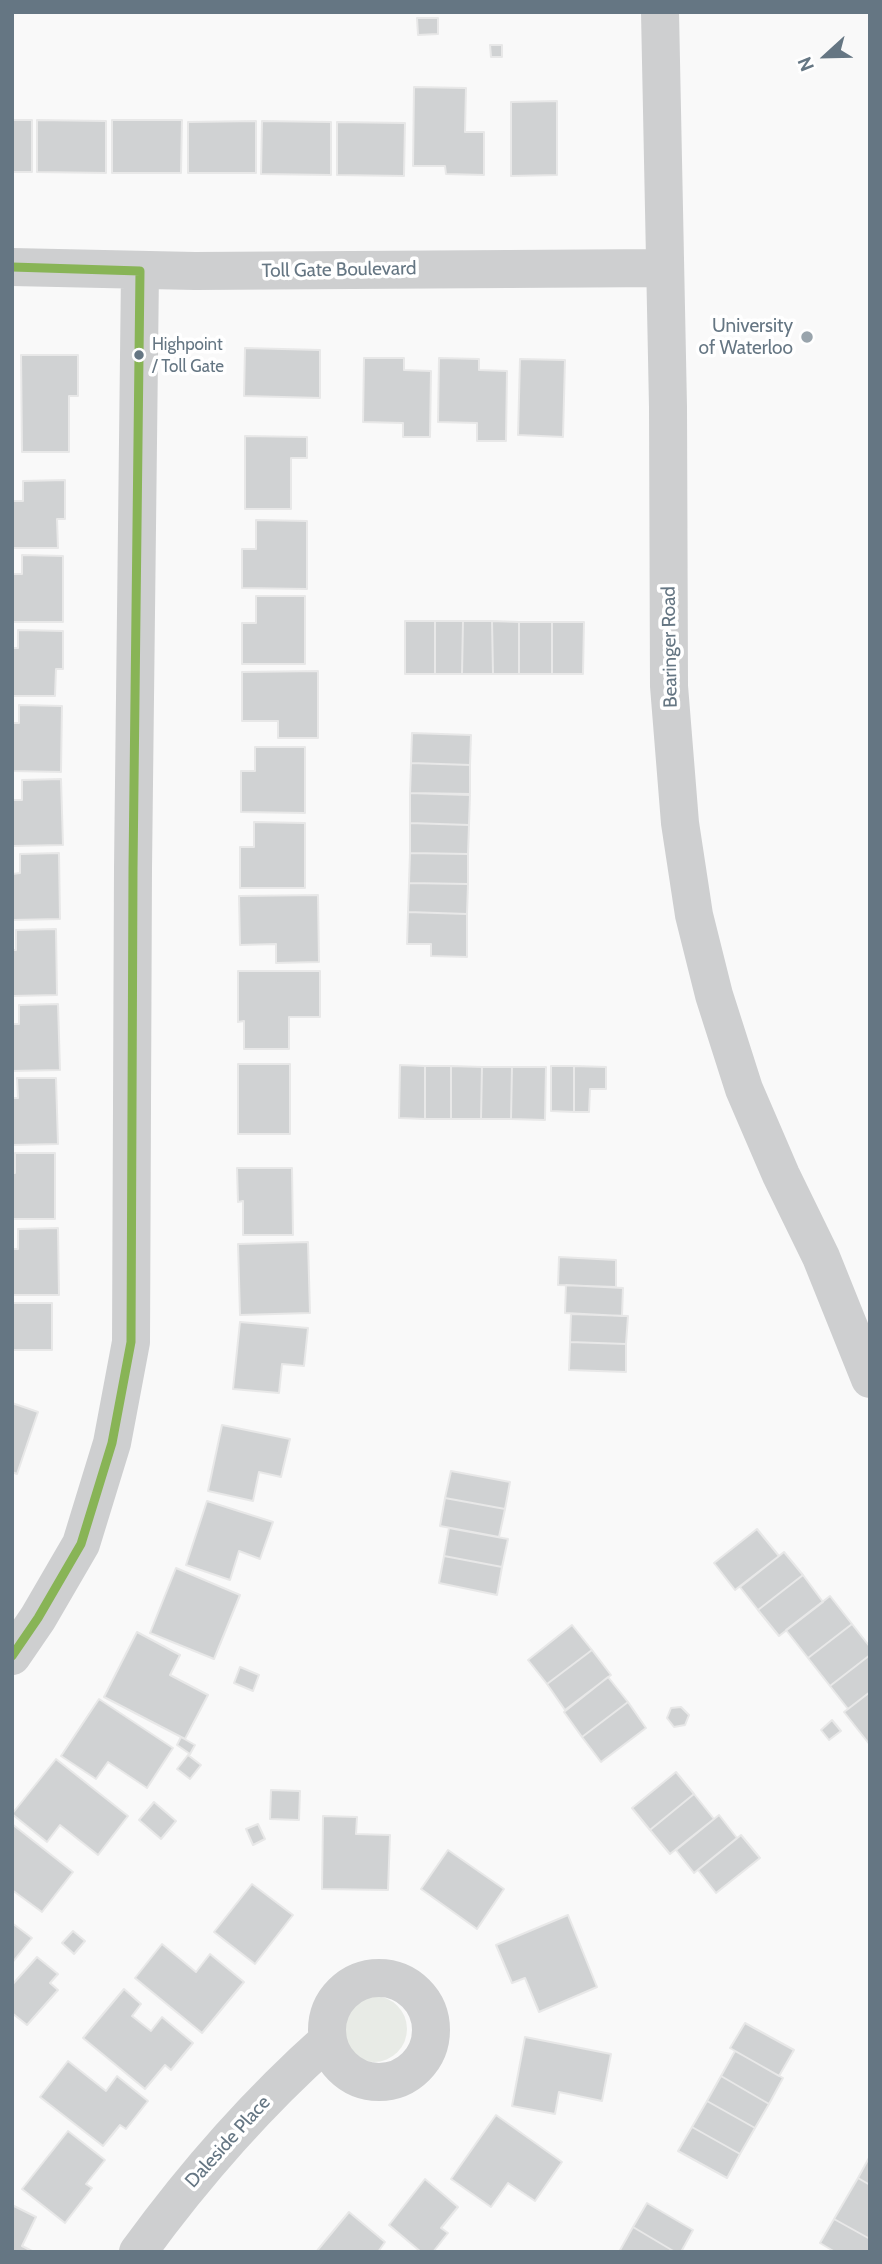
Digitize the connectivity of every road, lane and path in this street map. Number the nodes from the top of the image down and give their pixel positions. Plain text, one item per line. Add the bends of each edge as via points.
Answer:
1 (660, 12) edge
2 (12, 267) edge
3 (665, 268) junction
4 (141, 271) junction
5 (821, 1257) junction
6 (870, 1313) edge
7 (870, 1379) edge
8 (12, 1656) edge
9 (328, 2040) dead end
10 (138, 2252) edge

1 - 3 street, Bearinger Road
2 - 4 street, Toll Gate Boulevard
3 - 4 street, Toll Gate Boulevard
3 - 5 street, Bearinger Road via 669,686 680,823 692,902 714,995 744,1089
4 - 8 street via 131,1342 112,1443 81,1544
5 - 6 street, Bearinger Road
5 - 7 street, Bearinger Road
9 - 10 street, Daleside Place via 227,2139

